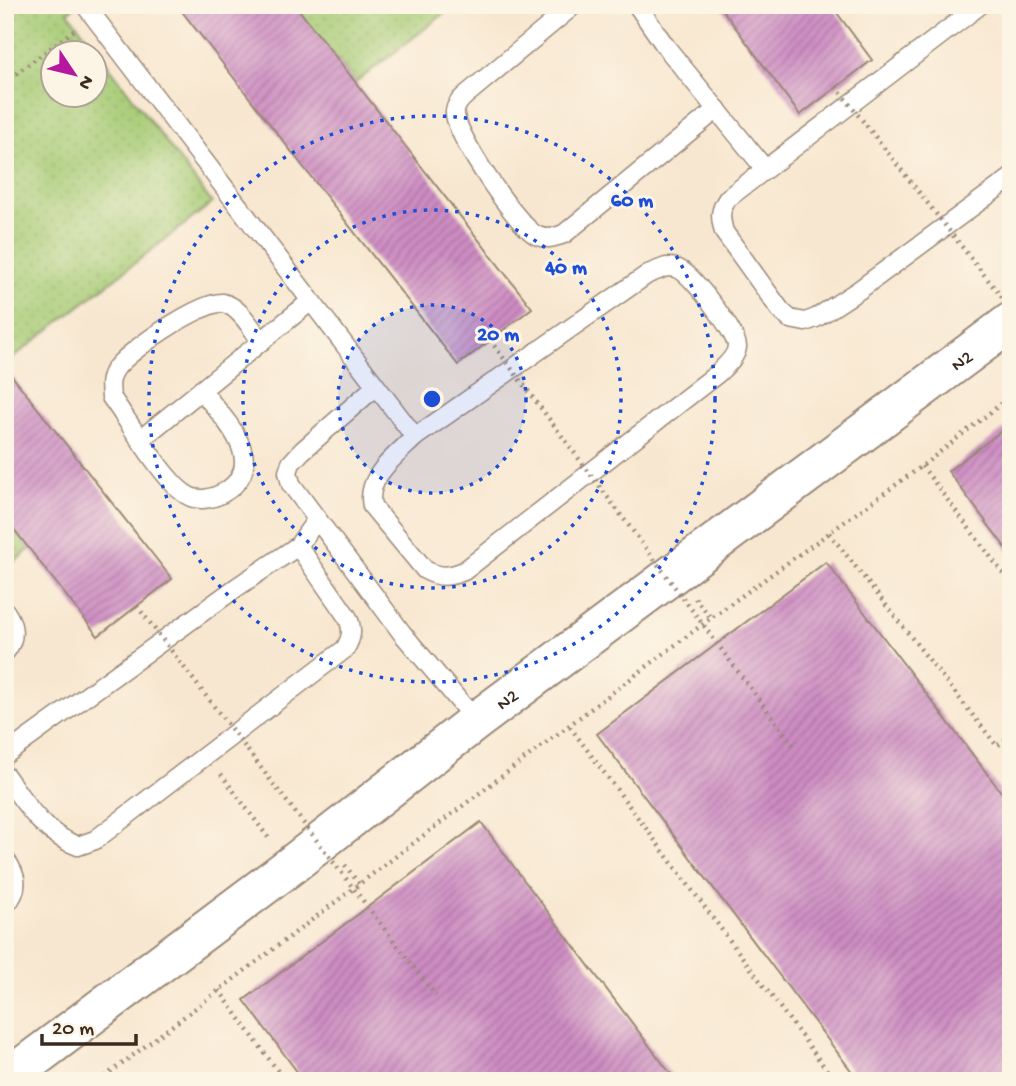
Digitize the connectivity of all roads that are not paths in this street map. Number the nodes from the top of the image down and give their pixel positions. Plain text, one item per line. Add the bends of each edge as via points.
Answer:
1 (574, 5) edge
2 (637, 5) edge
3 (980, 5) edge
4 (89, 10) edge
5 (717, 109) junction
6 (765, 169) junction
7 (1011, 178) edge
8 (312, 301) junction
9 (1011, 322) edge
10 (261, 341) junction
11 (375, 387) junction
12 (201, 390) junction
13 (415, 437) junction
14 (141, 439) junction
15 (317, 519) junction
16 (298, 546) junction
17 (5, 611) edge
18 (5, 652) edge
19 (476, 721) junction
20 (5, 755) edge
21 (5, 775) edge
22 (5, 859) edge
23 (5, 906) edge
24 (5, 1080) edge

1 - 5 lane via 467,93 455,112 458,128 490,182 527,229 550,239 564,233
2 - 5 lane
3 - 6 lane
4 - 8 lane
5 - 6 lane
6 - 7 lane via 728,198 720,216 724,232 781,311 790,319 805,322 859,290
8 - 10 lane
8 - 11 lane
9 - 19 main road, N2
10 - 12 lane
10 - 14 lane via 233,307 207,305 121,362 109,384 111,397
11 - 13 lane
11 - 15 lane via 291,463 291,484
12 - 14 lane
12 - 14 lane via 243,450 239,479 223,493 205,499 187,496 171,482
13 - 13 lane via 384,467 369,495 372,506 425,570 449,577 464,572 718,374 733,357 737,347 734,335 684,272 666,267 648,274
15 - 16 lane
15 - 19 lane via 402,633
16 - 20 lane
16 - 21 lane via 348,618 352,628 345,649 94,840 78,846 55,836
17 - 18 lane via 13,631
19 - 24 main road, N2
22 - 23 lane via 17,881 15,894

